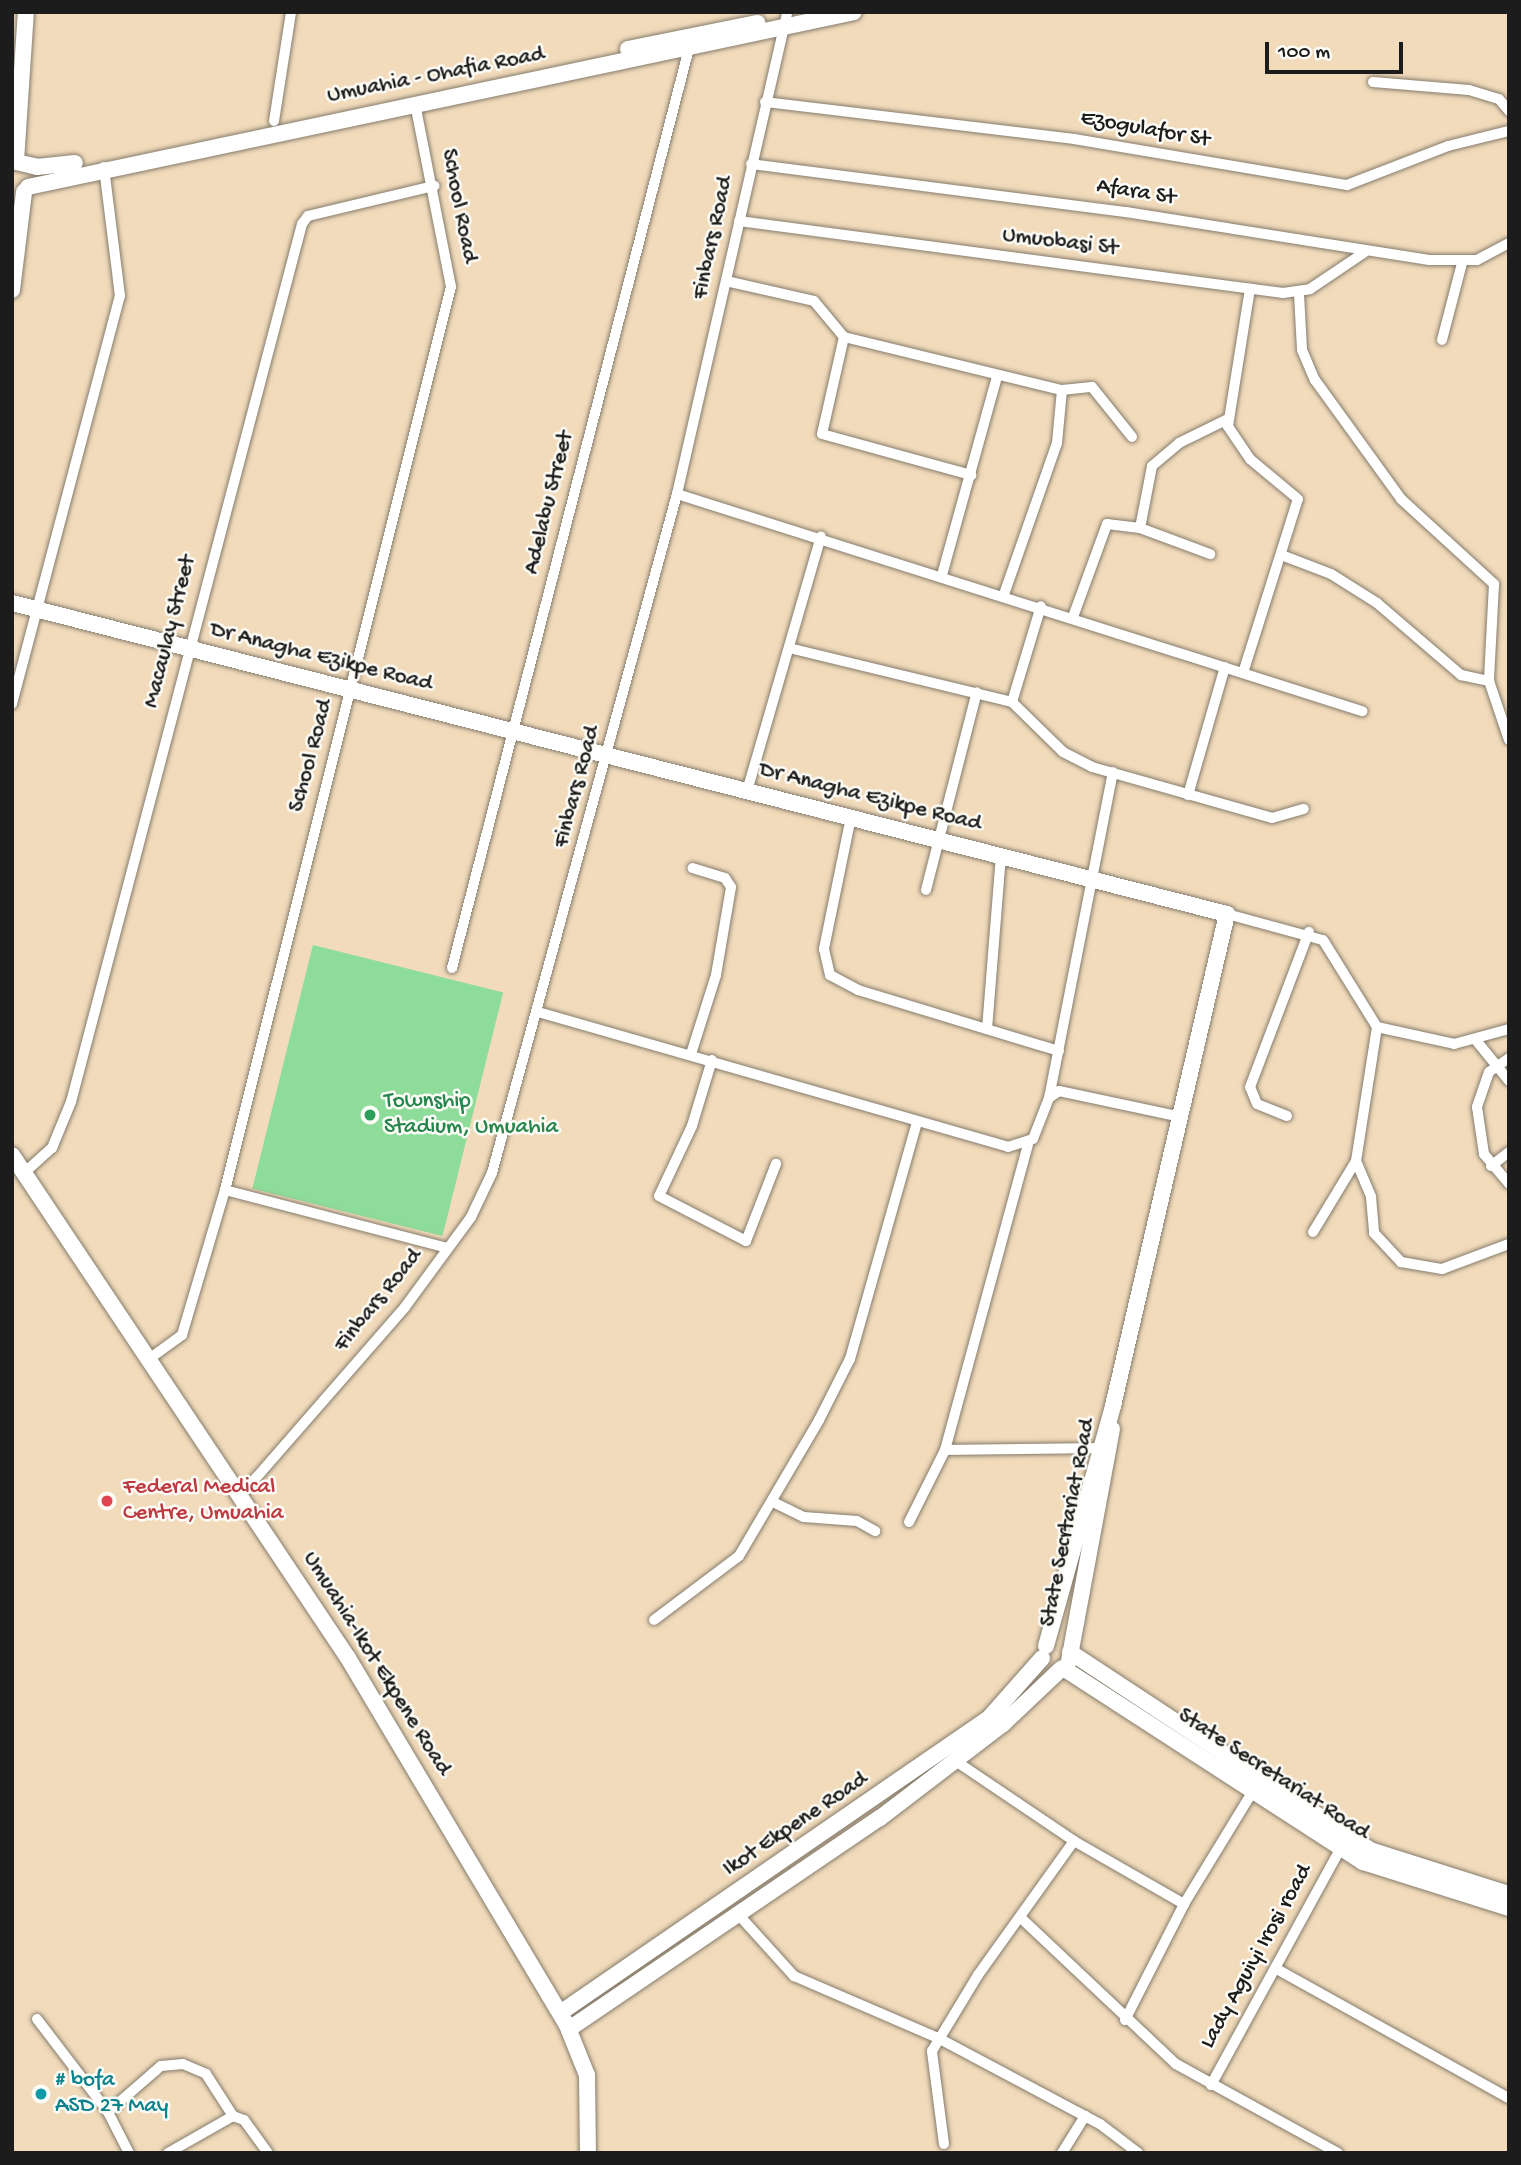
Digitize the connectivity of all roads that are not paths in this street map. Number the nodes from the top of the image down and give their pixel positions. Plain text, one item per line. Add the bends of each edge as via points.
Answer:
1 (18, 12) edge
2 (26, 12) edge
3 (290, 12) edge
4 (810, 12) edge
5 (854, 12) edge
6 (785, 19) edge
7 (689, 48) junction
8 (12, 63) edge
9 (1373, 82) dead end
10 (765, 102) junction
11 (415, 103) junction
12 (1509, 111) edge
13 (274, 121) junction
14 (1509, 131) edge
15 (17, 162) edge
16 (751, 164) junction
17 (104, 167) junction
18 (435, 186) junction
19 (21, 192) edge
20 (739, 221) junction
21 (1509, 243) edge
22 (1365, 252) junction
23 (1462, 263) junction
24 (726, 281) junction
25 (1250, 289) junction
26 (12, 290) edge
27 (1299, 294) junction
28 (845, 337) junction
29 (1442, 340) dead end
30 (997, 377) junction
31 (1062, 390) junction
32 (1228, 419) junction
33 (1132, 437) dead end
34 (971, 475) junction
35 (677, 494) junction
36 (1140, 528) junction
37 (821, 537) junction
38 (1210, 554) dead end
39 (1283, 556) junction
40 (942, 575) junction
41 (1004, 594) junction
42 (12, 603) edge
43 (1041, 606) junction
44 (37, 610) junction
45 (1073, 617) junction
46 (189, 648) junction
47 (789, 648) junction
48 (1225, 667) junction
49 (1242, 673) junction
50 (1489, 681) junction
51 (352, 689) junction
52 (976, 692) junction
53 (1013, 702) junction
54 (12, 704) edge
55 (1362, 711) dead end
56 (514, 730) junction
57 (1509, 740) edge
58 (609, 756) junction
59 (1113, 772) junction
60 (747, 791) junction
61 (1188, 795) junction
62 (1304, 809) dead end
63 (851, 817) junction
64 (939, 839) junction
65 (1001, 855) junction
66 (692, 868) dead end
67 (1094, 878) junction
68 (926, 890) dead end
69 (1227, 914) junction
70 (1309, 932) junction
71 (452, 968) dead end
72 (538, 1012) junction
73 (1377, 1027) junction
74 (987, 1029) junction
75 (1509, 1029) edge
76 (1475, 1039) junction
77 (1059, 1051) junction
78 (691, 1054) junction
79 (1509, 1058) edge
80 (712, 1060) junction
81 (1496, 1066) junction
82 (1509, 1081) edge
83 (1053, 1092) junction
84 (1287, 1116) dead end
85 (1181, 1117) junction
86 (918, 1122) junction
87 (1028, 1144) junction
88 (1509, 1152) edge
89 (12, 1155) edge
90 (1356, 1161) junction
91 (776, 1164) dead end
92 (1491, 1166) junction
93 (24, 1174) junction
94 (1509, 1184) edge
95 (225, 1190) junction
96 (1313, 1232) dead end
97 (1509, 1244) edge
98 (448, 1248) junction
99 (149, 1359) junction
100 (1113, 1406) junction
101 (1098, 1448) junction
102 (945, 1450) junction
103 (242, 1494) junction
104 (773, 1502) junction
105 (909, 1522) dead end
106 (875, 1531) dead end
107 (654, 1620) dead end
108 (1069, 1650) junction
109 (1044, 1652) junction
110 (1062, 1669) junction
111 (957, 1762) junction
112 (1253, 1791) junction
113 (1074, 1841) junction
114 (1340, 1849) junction
115 (1509, 1894) edge
116 (1184, 1904) junction
117 (1509, 1908) edge
118 (738, 1914) junction
119 (1021, 1918) junction
120 (1275, 1968) junction
121 (560, 2013) junction
122 (37, 2020) dead end
123 (1125, 2020) junction
124 (569, 2029) junction
125 (940, 2039) junction
126 (1211, 2085) junction
127 (1509, 2098) edge
128 (108, 2112) junction
129 (233, 2116) junction
130 (1085, 2116) junction
131 (944, 2144) dead end
132 (1319, 2149) edge
133 (129, 2153) edge
134 (168, 2153) edge
135 (268, 2153) edge
136 (588, 2153) edge
137 (1062, 2153) edge
138 (1138, 2153) edge
139 (1338, 2153) edge

1 - 8 street
2 - 15 street
3 - 13 street
4 - 6 street, Umuahia - Ohafia Road
5 - 6 street, Umuahia - Ohafia Road
6 - 7 street, Umuahia - Ohafia Road
6 - 10 street, Finbars Road
6 - 13 street, Umuahia - Ohafia Road
7 - 11 street, Umuahia - Ohafia Road
7 - 56 street, Adelabu Street
9 - 12 street via 1469,90 1499,99
10 - 14 street, Ezogulafor St via 1074,138 1337,184
10 - 16 street, Finbars Road
11 - 17 street, Umuahia - Ohafia Road
11 - 18 street, School Road
13 - 15 street, Umuahia - Ohafia Road via 65,165
15 - 19 street
16 - 20 street, Finbars Road
16 - 22 street, Afara St via 1126,212
17 - 19 street, Umuahia - Ohafia Road
17 - 44 street via 120,296
18 - 46 street, Macaulay Street via 304,219
18 - 51 street, School Road via 451,287
19 - 26 street
20 - 24 street, Finbars Road
20 - 25 street, Umuobasi St
21 - 23 street, Afara St
22 - 23 street, Afara St
22 - 27 street
23 - 29 street
24 - 28 street via 814,301
24 - 35 street, Finbars Road
25 - 27 street, Umuobasi St
25 - 32 street
27 - 50 street via 1302,350 1315,380 1402,499 1494,584
28 - 30 street
28 - 34 street via 822,434
30 - 31 street
30 - 34 street
31 - 33 street via 1092,387
31 - 41 street via 1057,443
32 - 36 street via 1179,443 1152,466
32 - 39 street via 1250,459 1298,499
34 - 40 street
35 - 37 street
35 - 58 street, Finbars Road
36 - 38 street
36 - 45 street via 1101,527
37 - 40 street
37 - 47 street
39 - 49 street
39 - 50 street via 1331,574 1461,675
40 - 41 street
41 - 43 street
42 - 44 street, Dr Anagha Ezikpe Road
43 - 45 street
43 - 53 street
44 - 46 street, Dr Anagha Ezikpe Road
44 - 54 street
45 - 48 street
46 - 51 street, Dr Anagha Ezikpe Road
46 - 93 street, Macaulay Street via 71,1102 52,1148
47 - 52 street
47 - 60 street
48 - 49 street
48 - 61 street
49 - 55 street
50 - 57 street
51 - 56 street, Dr Anagha Ezikpe Road
51 - 95 street, School Road
52 - 53 street
52 - 64 street
53 - 59 street via 1063,752
56 - 58 street, Dr Anagha Ezikpe Road
56 - 71 street, Adelabu Street
58 - 60 street, Dr Anagha Ezikpe Road
58 - 72 street, Finbars Road
59 - 61 street
59 - 67 street
60 - 63 street, Dr Anagha Ezikpe Road
61 - 62 street via 1272,818
63 - 64 street, Dr Anagha Ezikpe Road
63 - 74 street via 824,949 830,975 858,990
64 - 65 street, Dr Anagha Ezikpe Road
64 - 68 street
65 - 67 street, Dr Anagha Ezikpe Road
65 - 74 street
66 - 78 street via 725,878 731,887 716,975
67 - 69 street, Dr Anagha Ezikpe Road
67 - 77 street
69 - 70 street
69 - 85 street
70 - 73 street via 1334,952
70 - 84 street via 1250,1087 1257,1104
72 - 78 street
72 - 98 street, Finbars Road via 492,1173
73 - 76 street via 1417,1040
73 - 90 street
74 - 77 street
75 - 76 street
76 - 81 street
77 - 83 street
78 - 80 street
79 - 81 street
80 - 86 street
80 - 91 street via 687,1139 659,1196 746,1241
81 - 82 street
81 - 92 street via 1477,1107 1478,1137
83 - 85 street
83 - 87 street
85 - 100 street
86 - 87 street via 1008,1147
86 - 104 street via 850,1359
87 - 102 street
88 - 92 street
89 - 93 street, Umuahia-Ikot Ekpene Road
90 - 96 street
90 - 97 street via 1371,1198 1374,1233 1401,1262 1442,1269
92 - 94 street
93 - 99 street, Umuahia-Ikot Ekpene Road
95 - 98 street
95 - 99 street, School Road via 182,1335
98 - 103 street, Finbars Road via 404,1307
99 - 103 street, Umuahia-Ikot Ekpene Road
100 - 101 street, Ikot Ekpene Road
100 - 108 street, State Secrtariat Road
101 - 102 street
101 - 109 street, Ikot Ekpene Road
102 - 105 street
103 - 121 street, Umuahia-Ikot Ekpene Road
104 - 106 street via 804,1517 857,1521
104 - 107 street via 739,1556
108 - 109 street via 1054,1642
108 - 110 street, State Secrtariat Road
108 - 115 street via 1370,1850
109 - 110 street, State Secretariat Road
109 - 121 street, Ikot Ekpene Road via 989,1718
110 - 111 street
110 - 112 street, State Secretariat Road
111 - 113 street
111 - 118 street
112 - 114 street, State Secretariat Road
112 - 116 street
113 - 116 street
113 - 119 street
114 - 117 street, State Secretariat Road via 1394,1876
114 - 120 street, Lady Aguiyi Irosi road
116 - 123 street
118 - 124 street
118 - 125 street via 794,1976
119 - 123 street
119 - 125 street
120 - 126 street, Lady Aguiyi Irosi road
120 - 127 street
121 - 124 street, Umuahia-Ikot Ekpene Road
122 - 128 street
123 - 126 street
124 - 136 street, Umuahia-Ikot Ekpene Road via 587,2075
125 - 130 street
125 - 131 street via 932,2051
126 - 132 street
128 - 129 street via 161,2066 183,2064 206,2074
128 - 133 street
129 - 134 street
129 - 135 street via 244,2120
130 - 137 street
130 - 138 street
132 - 139 street

